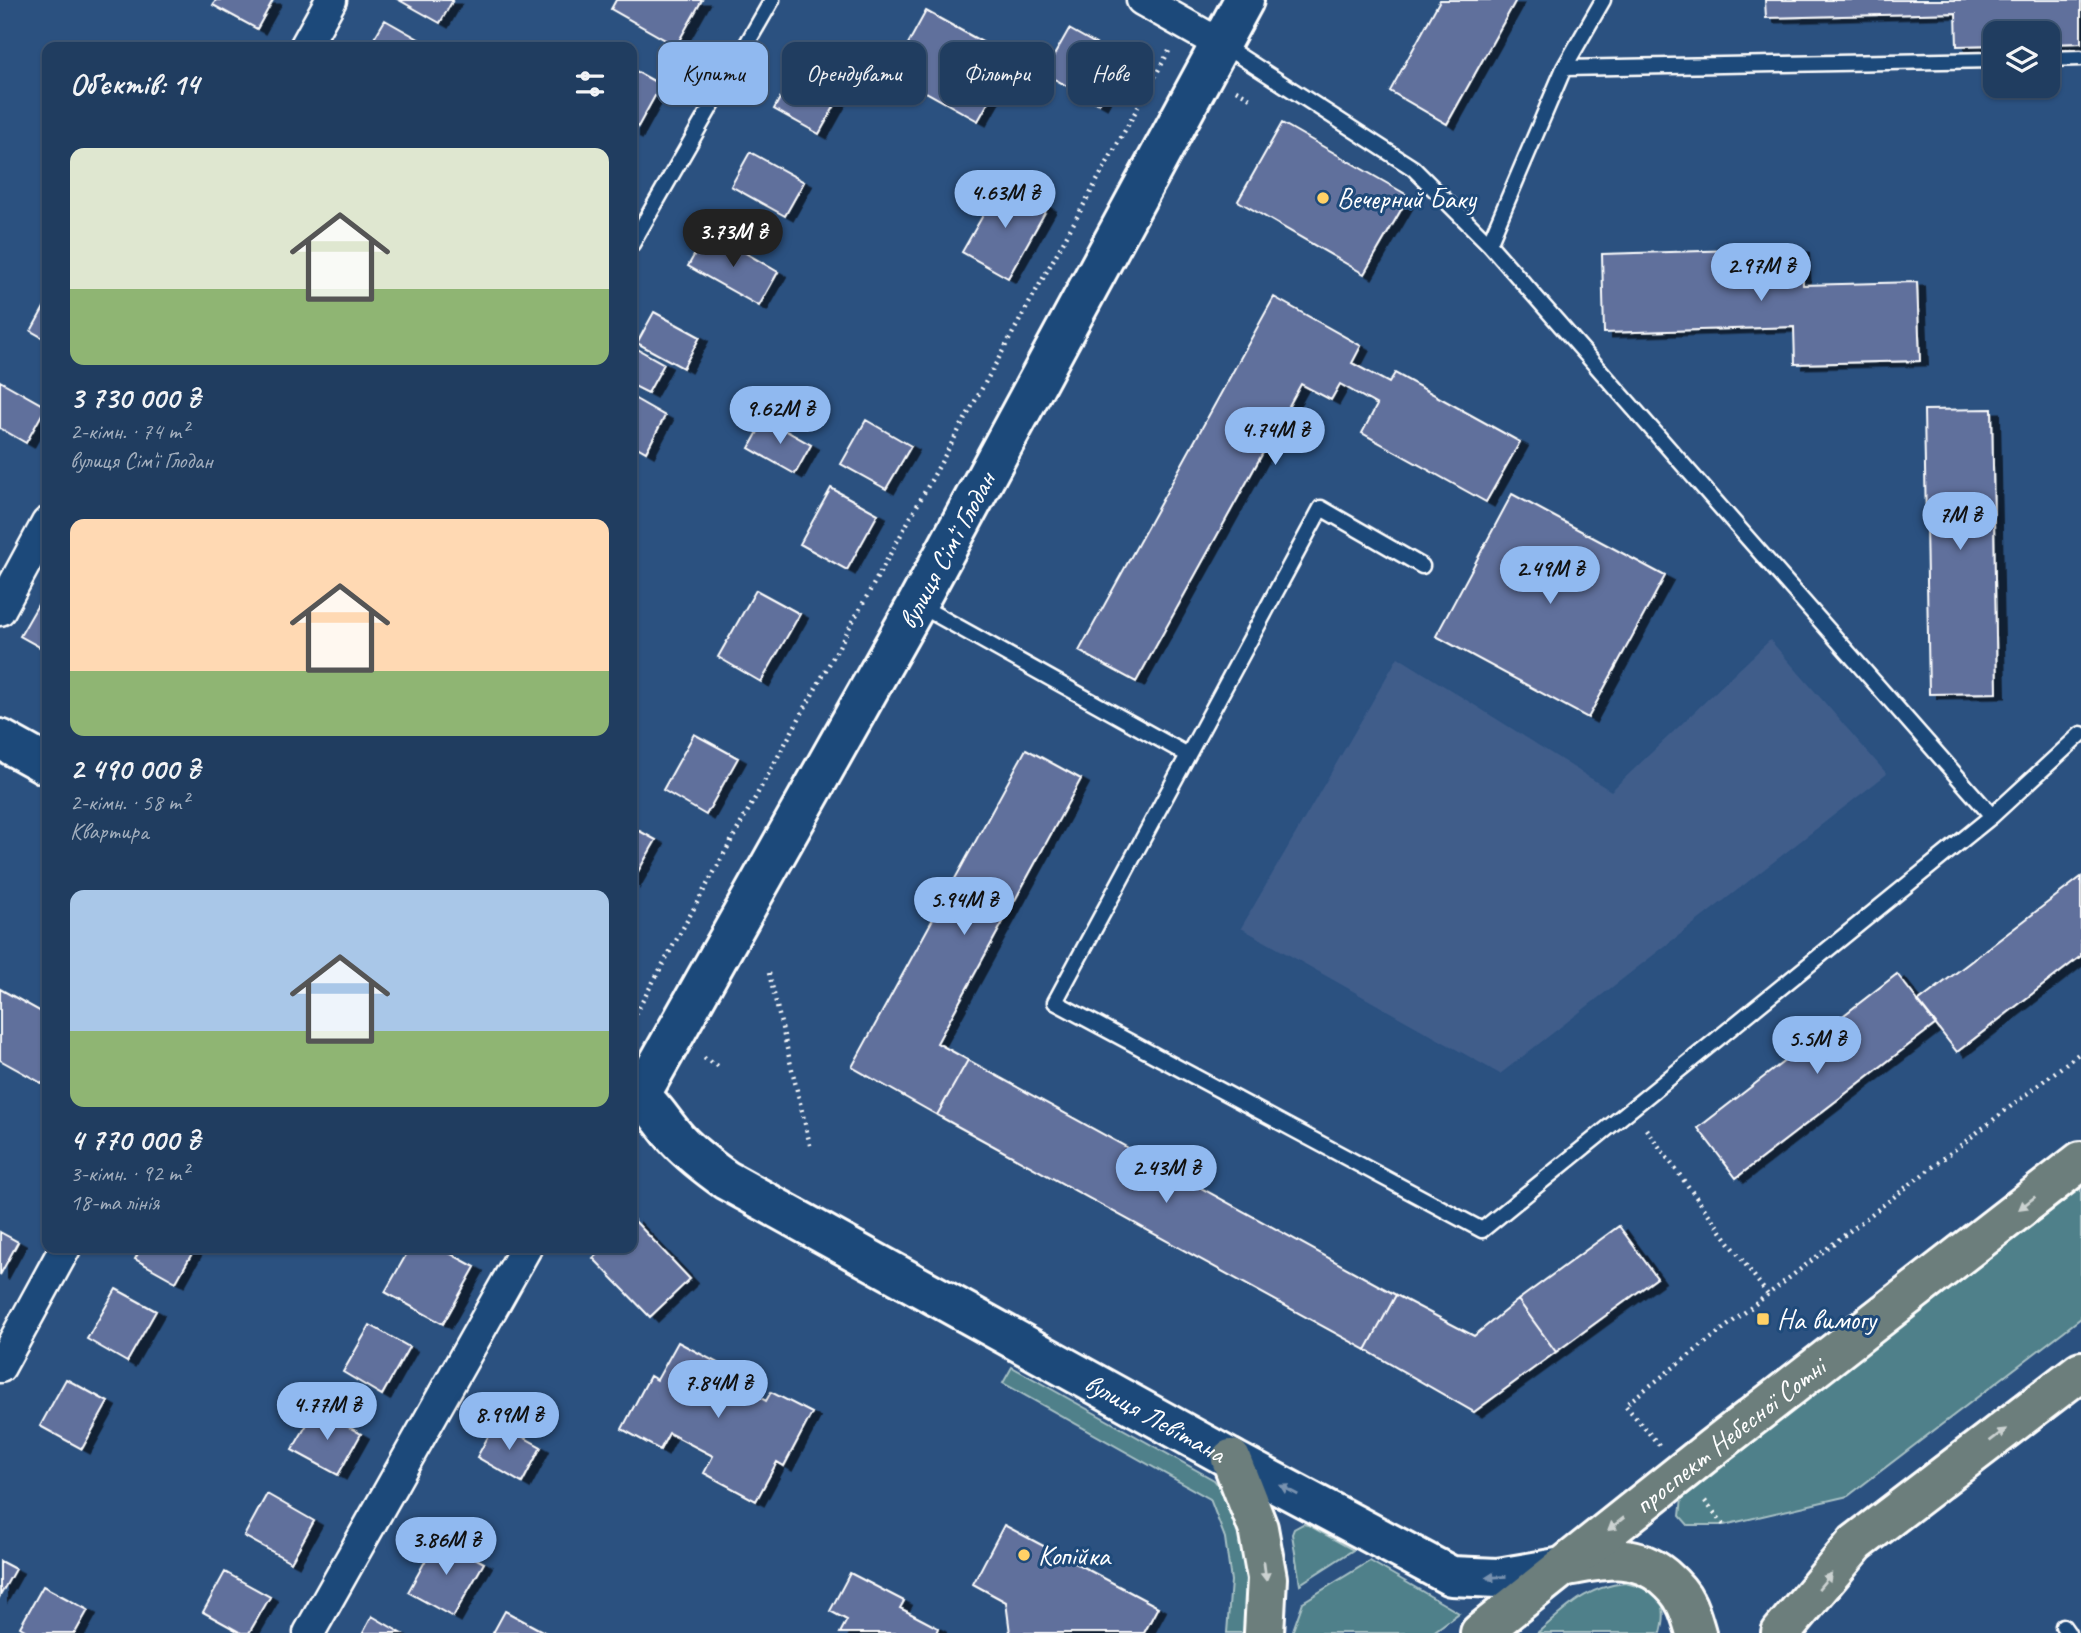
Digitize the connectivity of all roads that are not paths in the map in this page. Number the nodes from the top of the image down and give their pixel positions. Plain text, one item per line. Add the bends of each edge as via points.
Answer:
1 (331, 0) edge
2 (772, 0) edge
3 (1142, 0) edge
4 (1244, 0) edge
5 (1602, 0) edge
6 (308, 42) edge
7 (1220, 44) junction
8 (2081, 58) edge
9 (2060, 59) edge
10 (1983, 60) edge
11 (1564, 68) junction
12 (637, 235) edge
13 (1489, 243) junction
14 (42, 532) edge
15 (1422, 566) dead end
16 (917, 604) junction
17 (0, 610) edge
18 (2081, 734) edge
19 (0, 739) edge
20 (1188, 755) junction
21 (42, 762) edge
22 (1992, 816) junction
23 (637, 1092) edge
24 (637, 1099) edge
25 (2081, 1161) edge
26 (62, 1253) edge
27 (523, 1253) edge
28 (0, 1367) edge
29 (2081, 1371) edge
30 (1230, 1460) junction
31 (1563, 1567) junction
32 (309, 1633) edge
33 (1264, 1633) edge
34 (1480, 1633) edge
35 (1696, 1633) edge
36 (1781, 1633) edge

1 - 6 street
2 - 12 lane
3 - 7 street
4 - 7 street, вулиця Сім'ї Глодан
5 - 11 lane
7 - 13 lane via 1413,168
7 - 16 street, вулиця Сім'ї Глодан
8 - 9 lane
10 - 11 lane
11 - 13 lane
13 - 22 lane
14 - 17 street
15 - 20 lane via 1321,508
16 - 20 lane
16 - 23 street, вулиця Сім'ї Глодан
18 - 22 lane
19 - 21 street
20 - 22 lane via 1055,1002 1482,1230
24 - 30 street, вулиця Левітана via 658,1113 684,1146 726,1180
25 -> 31 main road, проспект Небесної Сотні
26 - 28 street
27 - 32 street
36 -> 29 main road via 1856,1543
31 -> 30 street, вулиця Левітана via 1498,1578 1451,1576
30 -> 33 main road via 1258,1528 1267,1578
31 - 34 main road, проспект Небесної Сотні
31 - 35 main road, вулиця Левітана via 1611,1559 1653,1568 1685,1602

